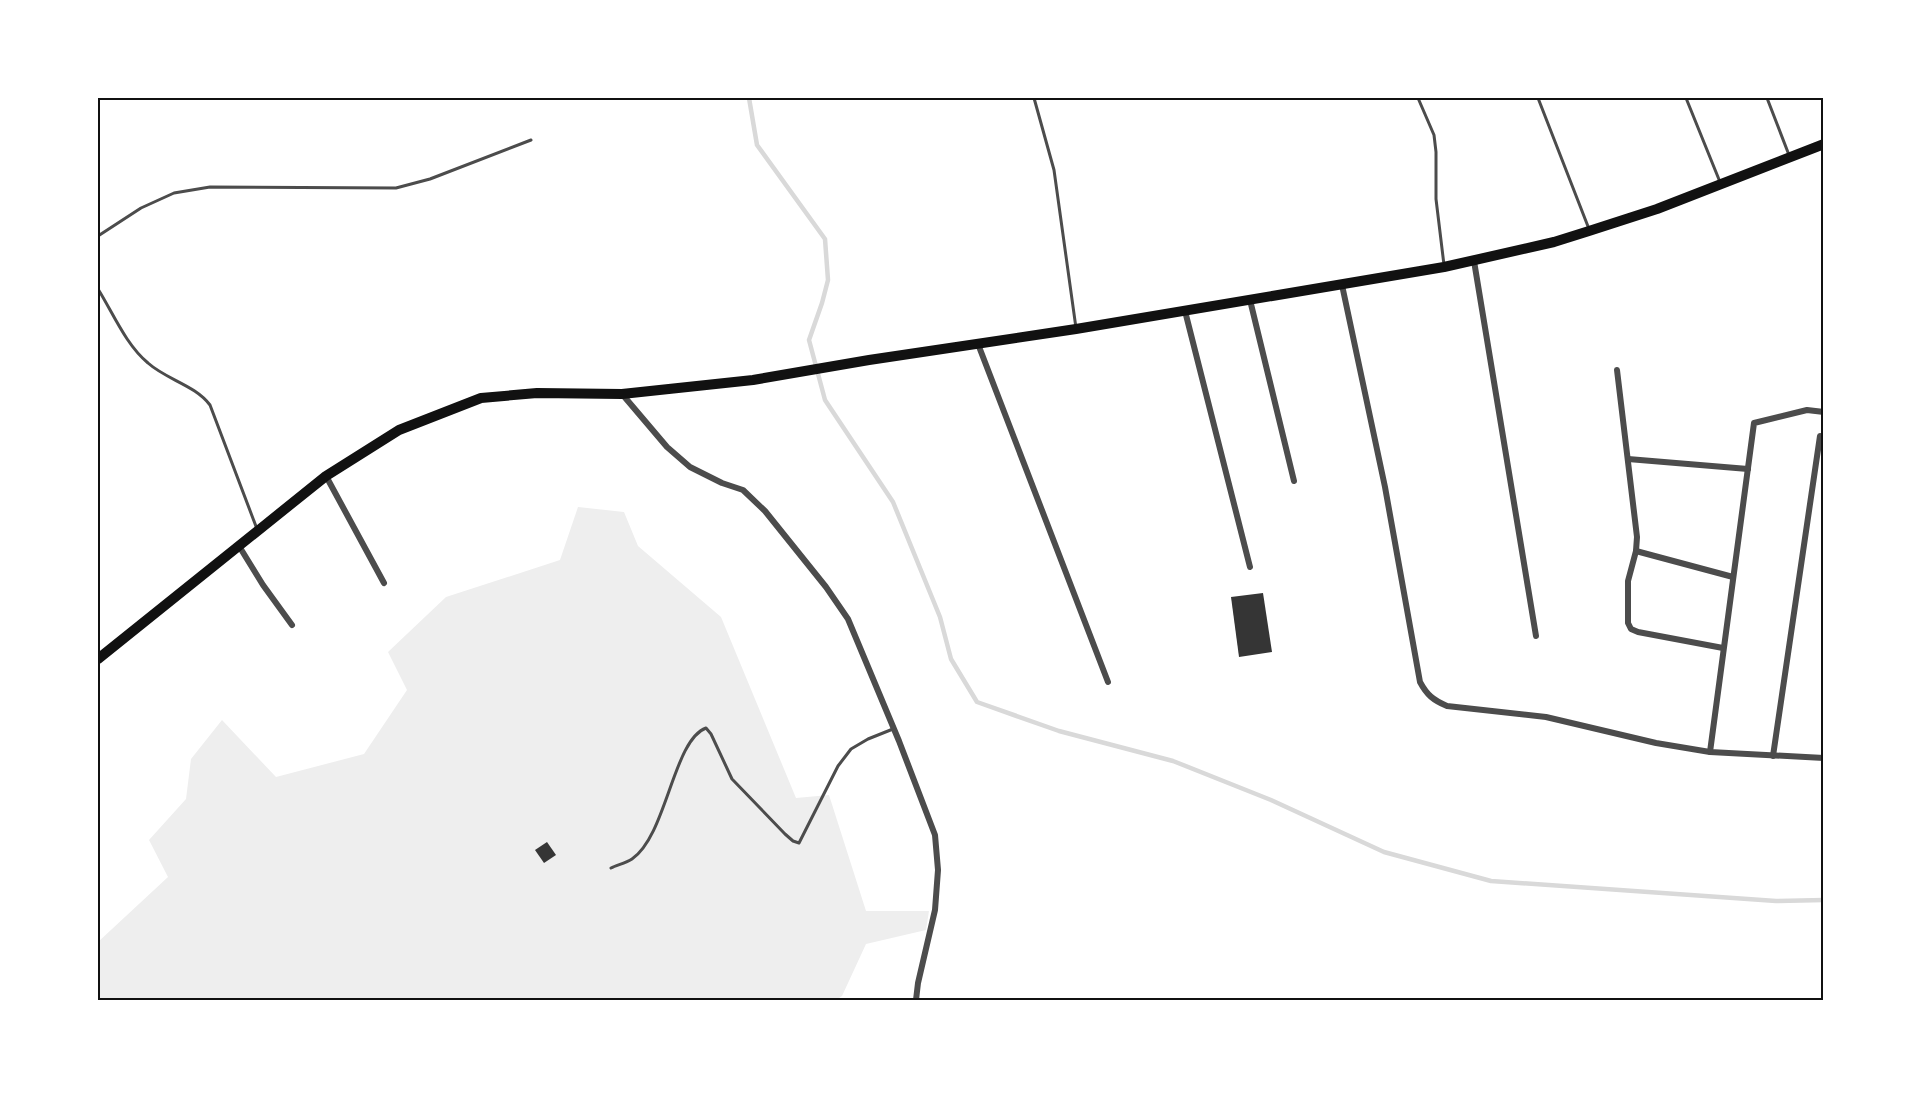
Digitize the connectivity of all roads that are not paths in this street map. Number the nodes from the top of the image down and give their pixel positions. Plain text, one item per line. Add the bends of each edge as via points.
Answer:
1 (1034, 98) edge
2 (1418, 98) edge
3 (1538, 98) edge
4 (1686, 98) edge
5 (1767, 98) edge
6 (531, 140) dead end
7 (1824, 144) edge
8 (1790, 157) junction
9 (1721, 184) junction
10 (1589, 231) junction
11 (98, 236) edge
12 (1474, 261) junction
13 (1444, 267) junction
14 (1342, 285) junction
15 (98, 289) edge
16 (1250, 300) junction
17 (1185, 311) junction
18 (1076, 329) junction
19 (978, 344) junction
20 (1617, 370) dead end
21 (622, 394) junction
22 (1824, 412) edge
23 (1820, 436) dead end
24 (1628, 459) junction
25 (1748, 469) junction
26 (326, 476) junction
27 (1294, 481) dead end
28 (257, 531) junction
29 (239, 546) junction
30 (1636, 551) junction
31 (1250, 567) dead end
32 (1733, 577) junction
33 (384, 583) dead end
34 (292, 625) dead end
35 (1536, 636) dead end
36 (1723, 648) junction
37 (98, 659) edge
38 (1108, 682) dead end
39 (894, 728) junction
40 (1710, 752) junction
41 (1773, 756) junction
42 (1824, 759) edge
43 (611, 868) dead end
44 (916, 1000) edge

1 - 18 lane via 1053,170
2 - 13 lane via 1434,135
3 - 10 lane
4 - 9 lane
5 - 8 lane
6 - 11 lane via 396,188 210,187 174,193 141,208
7 - 8 highway
8 - 9 highway
9 - 10 highway
10 - 12 highway
12 - 13 highway
12 - 35 street
13 - 14 highway
14 - 16 highway
14 - 40 street via 1385,487 1420,682 1426,693 1447,706 1566,720
15 - 28 lane via 147,363 195,391 210,405
16 - 17 highway
16 - 27 street
17 - 18 highway
17 - 31 street
18 - 19 highway
19 - 21 highway via 753,380
19 - 38 street
20 - 24 street
21 - 26 highway via 537,393 481,398 399,430
21 - 39 street via 667,447 690,467 743,490 765,511 848,620
22 - 25 street via 1807,410 1754,423
23 - 41 street
24 - 25 street
24 - 30 street
25 - 32 street
26 - 28 highway
26 - 33 street
28 - 29 highway
29 - 34 street
29 - 37 highway
30 - 32 street
30 - 36 street via 1628,581 1631,629
32 - 36 street
36 - 40 street
39 - 43 lane via 851,749 838,766 799,843 792,841 732,779 711,734 706,728 700,730 681,762 650,837 633,858
39 - 44 street via 935,836 938,870 935,910
40 - 41 street
41 - 42 street

